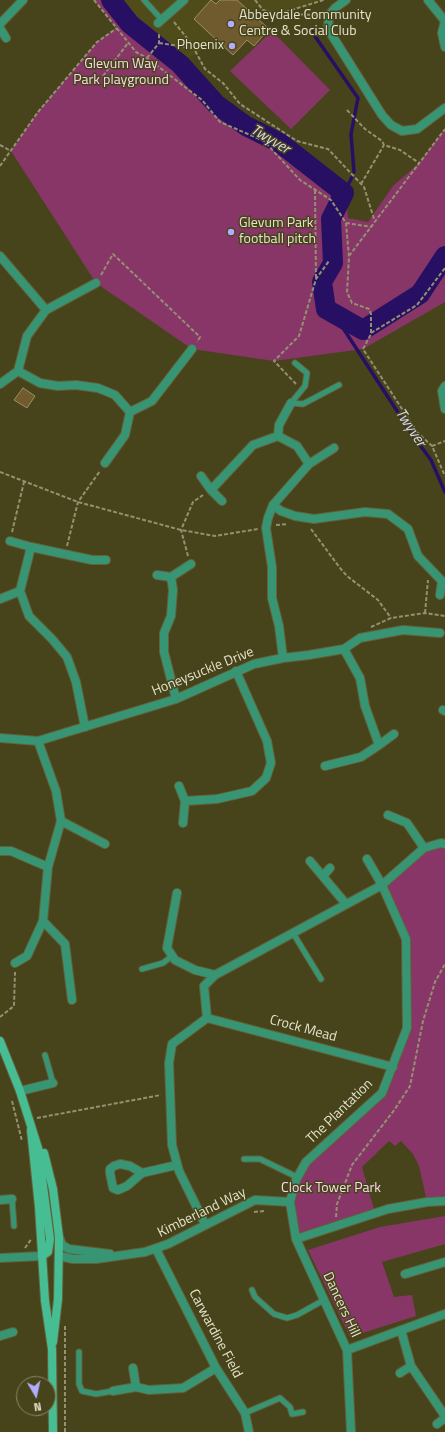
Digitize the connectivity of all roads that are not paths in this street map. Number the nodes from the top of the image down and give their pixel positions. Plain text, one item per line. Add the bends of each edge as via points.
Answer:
1 (23, 0) edge
2 (144, 0) edge
3 (346, 0) edge
4 (428, 0) edge
5 (180, 1) edge
6 (162, 19) joint
7 (445, 21) edge
8 (0, 24) edge
9 (0, 28) edge
10 (6, 38) dead end
11 (445, 47) edge
12 (445, 108) edge
13 (0, 256) edge
14 (96, 283) road end
15 (46, 310) junction
16 (192, 349) dead end
17 (295, 363) dead end
18 (18, 371) junction
19 (0, 384) edge
20 (339, 385) dead end
21 (445, 386) edge
22 (290, 403) junction
23 (445, 409) edge
24 (130, 412) junction
25 (278, 436) junction
26 (334, 448) dead end
27 (105, 463) road end
28 (309, 464) junction
29 (201, 476) dead end
30 (211, 490) junction
31 (222, 501) dead end
32 (273, 505) junction
33 (10, 541) road end
34 (31, 547) junction
35 (106, 560) dead end
36 (190, 564) road end
37 (157, 575) dead end
38 (171, 577) junction
39 (20, 591) junction
40 (440, 595) dead end
41 (0, 599) edge
42 (440, 633) dead end
43 (344, 649) junction
44 (283, 658) junction
45 (236, 671) junction
46 (176, 699) junction
47 (85, 727) junction
48 (394, 734) dead end
49 (0, 738) edge
50 (38, 741) junction
51 (380, 745) junction
52 (324, 766) dead end
53 (179, 786) dead end
54 (185, 801) junction
55 (388, 815) dead end
56 (61, 821) junction
57 (183, 823) dead end
58 (105, 844) dead end
59 (445, 844) edge
60 (424, 848) junction
61 (0, 850) edge
62 (367, 859) dead end
63 (310, 861) dead end
64 (48, 866) junction
65 (330, 868) dead end
66 (323, 876) junction
67 (382, 885) junction
68 (177, 893) dead end
69 (346, 904) junction
70 (43, 921) junction
71 (292, 933) junction
72 (172, 956) junction
73 (15, 963) road end
74 (142, 969) dead end
75 (215, 975) junction
76 (321, 978) dead end
77 (72, 1000) dead end
78 (207, 1018) junction
79 (0, 1041) edge
80 (45, 1055) dead end
81 (393, 1066) junction
82 (53, 1083) joint
83 (20, 1091) junction
84 (31, 1130) junction
85 (244, 1159) dead end
86 (177, 1165) junction
87 (142, 1173) dead end
88 (297, 1177) junction
89 (12, 1199) joint
90 (0, 1200) edge
91 (445, 1201) edge
92 (290, 1202) junction
93 (205, 1224) junction
94 (14, 1226) dead end
95 (58, 1237) junction
96 (296, 1239) junction
97 (156, 1249) junction
98 (73, 1250) junction
99 (42, 1256) junction
100 (59, 1256) junction
101 (125, 1256) junction
102 (0, 1258) edge
103 (73, 1259) junction
104 (445, 1262) edge
105 (59, 1272) junction
106 (405, 1274) dead end
107 (252, 1290) dead end
108 (324, 1300) junction
109 (445, 1314) edge
110 (401, 1330) junction
111 (13, 1332) dead end
112 (0, 1336) edge
113 (52, 1349) junction
114 (347, 1350) junction
115 (79, 1352) dead end
116 (410, 1366) junction
117 (133, 1368) dead end
118 (216, 1368) junction
119 (400, 1373) dead end
120 (136, 1387) junction
121 (113, 1391) joint
122 (303, 1412) dead end
123 (245, 1413) junction
124 (445, 1417) edge
125 (437, 1424) dead end
126 (53, 1432) edge
127 (249, 1432) edge
128 (351, 1432) edge

1 - 8 street
2 - 6 lane
3 - 12 street via 328,15 328,29 382,115 391,125 402,132 417,129
4 - 7 street
5 - 6 street
7 - 11 street via 442,33
9 - 10 street
13 - 15 street
14 - 15 street
15 - 18 street via 27,336
16 - 24 street via 152,401
17 - 22 lane via 307,373 305,386
18 - 19 street
18 - 24 street via 40,383 98,388 115,395
20 - 22 lane via 303,404
21 - 23 street via 442,391
22 - 25 street via 279,425
24 - 27 street via 125,435
25 - 28 street via 296,446
25 - 30 street via 253,446
26 - 28 street
28 - 32 street
29 - 30 street
30 - 31 street
32 - 40 street via 295,516 314,519 365,512 388,514 408,529 418,556 442,581
32 - 44 street via 266,528 272,567 272,598
33 - 34 street
34 - 35 street via 92,560
34 - 39 street
36 - 38 street
37 - 38 street
38 - 46 street via 171,616 164,633 164,652
39 - 41 street
39 - 47 street via 29,616 67,657 76,682
42 - 43 street, Honeysuckle Drive via 403,630 360,638
43 - 44 street, Honeysuckle Drive
43 - 51 street via 360,678 365,706
44 - 45 street, Honeysuckle Drive
45 - 46 street, Honeysuckle Drive
45 - 54 street via 267,742 271,763 266,778 252,792 217,799
46 - 47 street, Honeysuckle Drive
47 - 50 street, Honeysuckle Drive
48 - 51 street
49 - 50 street, Honeysuckle Drive
50 - 56 street via 56,791
51 - 52 street via 361,757
53 - 54 street
54 - 57 street
55 - 60 street via 407,823
56 - 58 street via 90,839
56 - 64 street
59 - 60 street
60 - 67 street
61 - 64 street via 11,851
62 - 67 street, The Plantation
63 - 66 street
64 - 70 street
65 - 66 street
66 - 69 street
67 - 69 street
67 - 81 street, The Plantation via 406,939 407,1028
68 - 72 street via 166,948
69 - 71 street
70 - 73 street via 27,956
70 - 77 street via 66,944
71 - 75 street
71 - 76 lane
72 - 74 lane via 163,963
72 - 75 street via 195,970
75 - 78 street via 204,986
78 - 81 street, Crock Mead
78 - 86 street via 172,1044 169,1063 172,1145
79 - 83 street
80 - 82 lane
81 - 88 street, The Plantation via 382,1093 306,1162
82 - 83 street
83 - 84 street
84 - 95 street via 42,1148 49,1173
84 - 99 street
85 - 88 lane via 260,1159
86 - 87 street
86 - 93 street
88 - 92 street, The Plantation
89 - 90 street
89 - 94 lane
91 - 96 street via 388,1209
92 - 93 street, Kimberland Way via 255,1200
92 - 96 street, The Plantation
93 - 97 street, Kimberland Way
95 - 98 street via 65,1247
95 - 100 street
96 - 108 street, Dancers Hill
97 - 101 street, Kimberland Way
97 - 118 street, Carwardine Field
98 - 100 street, Kimberland Way
98 - 101 street, Kimberland Way
99 - 100 street
99 - 102 street
99 - 113 street
100 - 103 street, Kimberland Way
100 - 105 street
101 - 103 street, Kimberland Way
103 - 105 street via 63,1263
104 - 106 street
105 - 113 street
107 - 108 lane via 255,1297 274,1314 287,1318
108 - 114 street, Dancers Hill
109 - 110 street
110 - 114 street
110 - 116 street
111 - 112 street
113 - 126 street
114 - 128 street, Dancers Hill
115 - 121 lane via 79,1384 82,1391 96,1394
116 - 119 street
116 - 124 street
117 - 120 street
118 - 120 street via 183,1388 149,1390
118 - 123 street, Carwardine Field
120 - 121 street
122 - 123 lane via 292,1414 290,1407 280,1398
123 - 127 street, Carwardine Field
124 - 125 street

